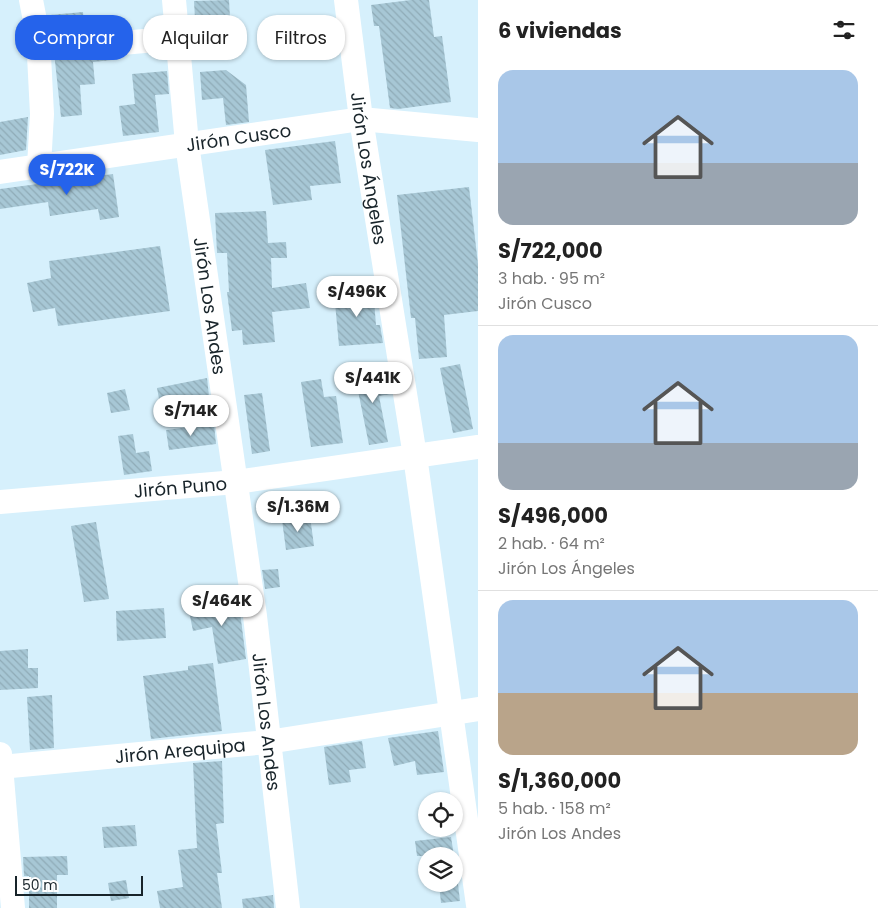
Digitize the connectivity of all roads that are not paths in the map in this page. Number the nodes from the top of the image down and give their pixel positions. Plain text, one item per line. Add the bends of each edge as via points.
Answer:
1 (31, 0) edge
2 (174, 0) edge
3 (346, 0) edge
4 (176, 15) edge
5 (180, 60) edge
6 (361, 119) junction
7 (478, 130) edge
8 (187, 144) junction
9 (38, 166) junction
10 (0, 172) edge
11 (478, 447) edge
12 (415, 456) junction
13 (236, 482) junction
14 (0, 502) edge
15 (478, 709) edge
16 (452, 713) junction
17 (268, 742) junction
18 (1, 763) edge
19 (478, 905) edge
20 (13, 908) edge
21 (288, 908) edge

1 - 9 street via 38,36 42,114
2 - 4 street, Jirón Los Andes
3 - 6 street, Jirón Los Ángeles
5 - 8 street, Jirón Los Andes
6 - 7 street, Jirón Cusco
6 - 8 street, Jirón Cusco
6 - 12 street, Jirón Los Ángeles
8 - 9 street, Jirón Cusco
8 - 13 street, Jirón Los Andes
9 - 10 street, Jirón Cusco
11 - 12 street, Jirón Puno
12 - 13 street, Jirón Puno
12 - 16 street, Jirón Los Ángeles
13 - 14 street, Jirón Puno
13 - 17 street, Jirón Los Andes via 256,624
15 - 16 street, Jirón Arequipa
16 - 17 street, Jirón Arequipa
16 - 19 street
17 - 18 street, Jirón Arequipa
17 - 21 street, Jirón Los Andes
18 - 20 street

